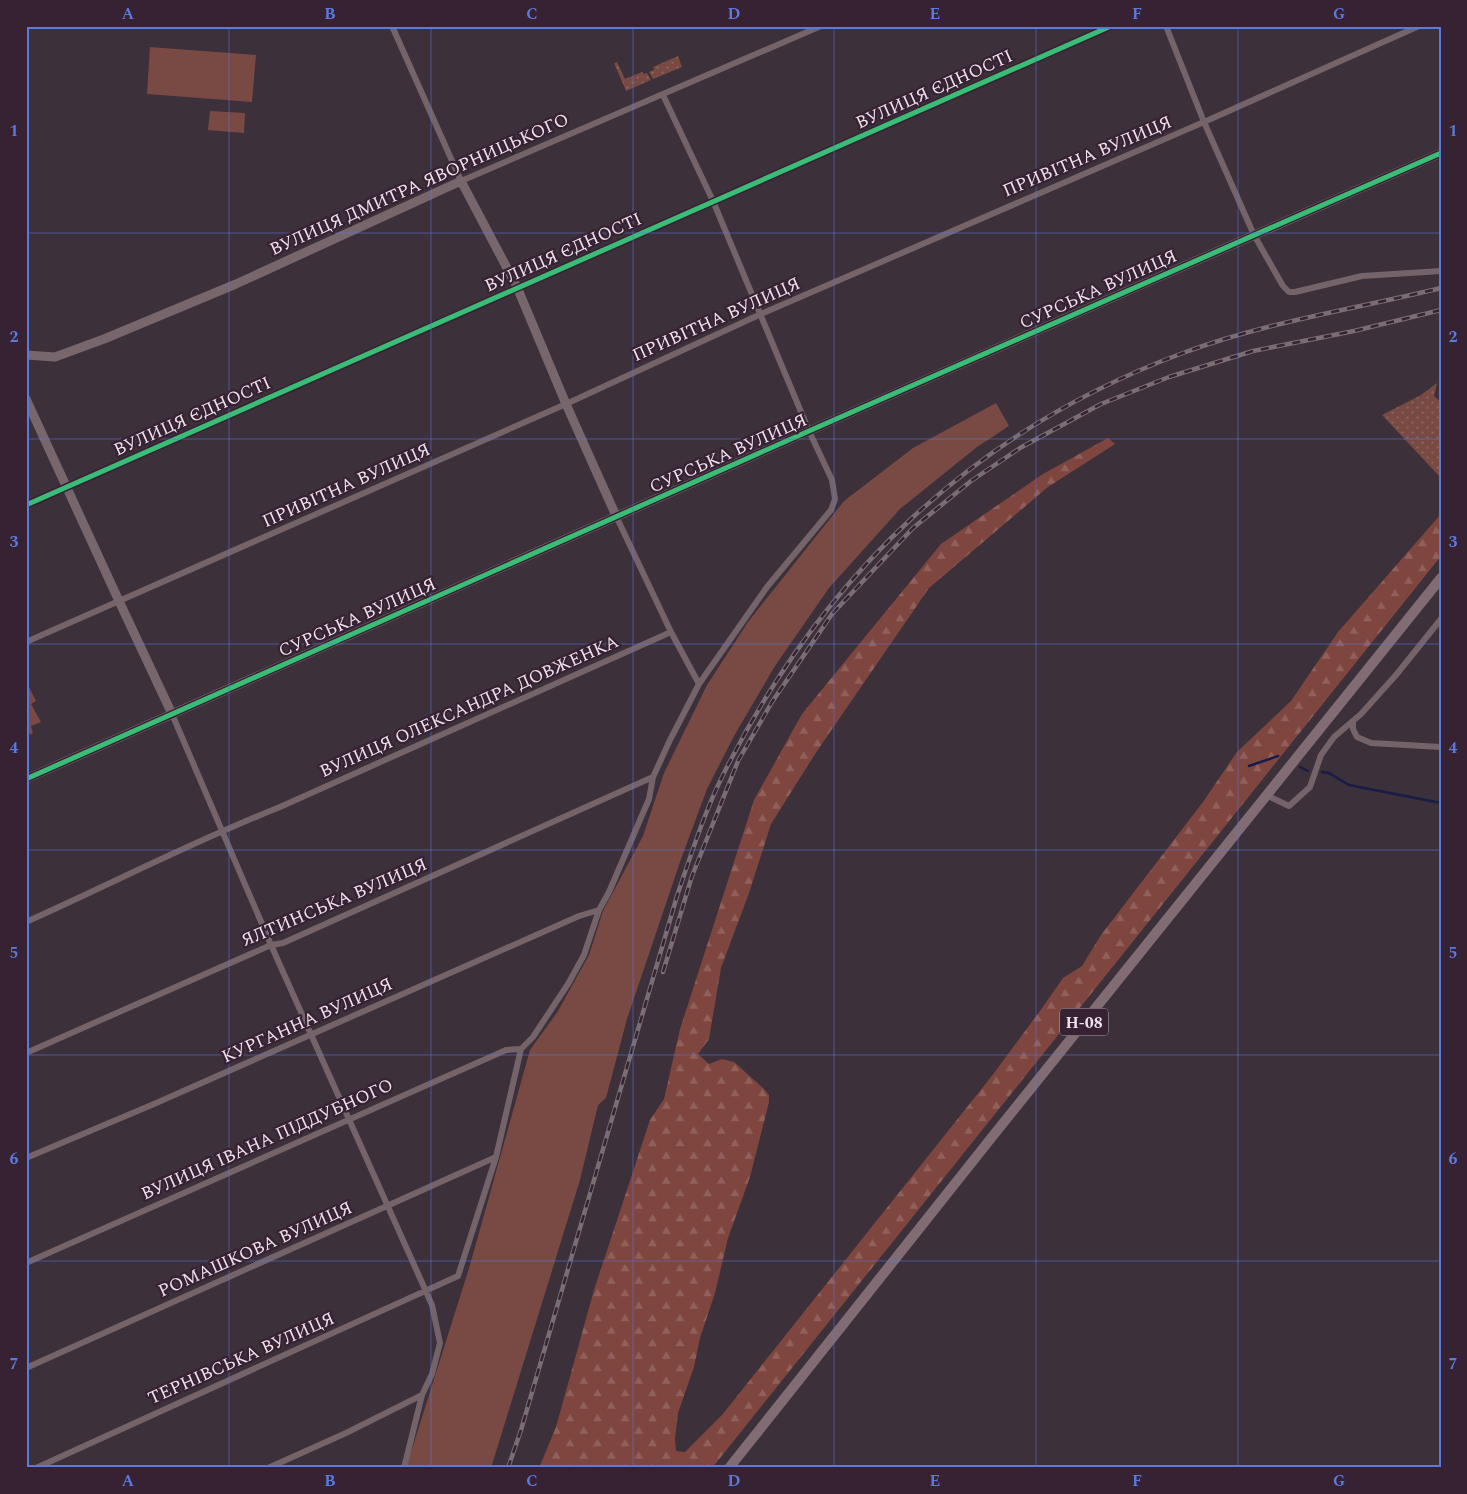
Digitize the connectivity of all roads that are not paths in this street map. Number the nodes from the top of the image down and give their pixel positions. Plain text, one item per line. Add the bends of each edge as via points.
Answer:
1 (392, 26) edge
2 (821, 26) edge
3 (1111, 26) edge
4 (1166, 26) edge
5 (1418, 26) edge
6 (663, 95) junction
7 (1204, 122) junction
8 (1441, 153) edge
9 (461, 182) junction
10 (713, 201) junction
11 (1254, 235) junction
12 (1441, 271) edge
13 (517, 287) junction
14 (761, 314) junction
15 (26, 355) edge
16 (26, 399) edge
17 (566, 404) junction
18 (809, 431) junction
19 (66, 487) junction
20 (26, 505) edge
21 (616, 518) junction
22 (1441, 578) edge
23 (119, 601) junction
24 (1441, 619) edge
25 (670, 632) junction
26 (26, 642) edge
27 (699, 684) junction
28 (172, 714) junction
29 (1353, 721) junction
30 (1441, 747) edge
31 (653, 777) junction
32 (26, 779) edge
33 (1266, 795) junction
34 (223, 830) junction
35 (599, 910) junction
36 (26, 922) edge
37 (271, 945) junction
38 (312, 1034) junction
39 (521, 1049) junction
40 (26, 1053) edge
41 (350, 1118) junction
42 (496, 1157) junction
43 (26, 1158) edge
44 (386, 1206) junction
45 (26, 1263) edge
46 (425, 1291) junction
47 (26, 1368) edge
48 (422, 1395) junction
49 (36, 1468) edge
50 (268, 1468) edge
51 (404, 1468) edge
52 (730, 1468) edge

1 - 9 street
2 - 6 street, ВУЛИЦЯ ДМИТРА ЯВОРНИЦЬКОГО
3 - 10 street, ВУЛИЦЯ ЄДНОСТІ
4 - 7 street
5 - 7 street, ПРИВІТНА ВУЛИЦЯ
6 - 9 street, ВУЛИЦЯ ДМИТРА ЯВОРНИЦЬКОГО
6 - 10 street
7 - 11 street
7 - 14 street, ПРИВІТНА ВУЛИЦЯ
8 - 11 street, СУРСЬКА ВУЛИЦЯ
9 - 13 street
9 - 15 street, ВУЛИЦЯ ДМИТРА ЯВОРНИЦЬКОГО via 236,284 104,339 55,357
10 - 13 street, ВУЛИЦЯ ЄДНОСТІ
10 - 14 street
11 - 12 street via 1282,286 1289,292 1362,276
11 - 18 street, СУРСЬКА ВУЛИЦЯ
13 - 17 street
13 - 19 street, ВУЛИЦЯ ЄДНОСТІ
14 - 17 street, ПРИВІТНА ВУЛИЦЯ
14 - 18 street
16 - 19 street
17 - 21 street
17 - 23 street, ПРИВІТНА ВУЛИЦЯ
18 - 21 street, СУРСЬКА ВУЛИЦЯ
18 - 27 street via 832,480 835,499 831,510 767,587
19 - 20 street, ВУЛИЦЯ ЄДНОСТІ
19 - 23 street
21 - 25 street
21 - 28 street, СУРСЬКА ВУЛИЦЯ
22 - 33 main road, Н-08
23 - 26 street, ПРИВІТНА ВУЛИЦЯ
23 - 28 street
24 - 29 street
25 - 27 street
25 - 34 street, ВУЛИЦЯ ОЛЕКСАНДРА ДОВЖЕНКА
27 - 31 street
28 - 32 street, СУРСЬКА ВУЛИЦЯ
28 - 34 street
29 - 30 street via 1357,737 1371,743
29 - 33 street via 1334,736 1321,755 1310,788 1304,794 1288,806
31 - 35 street via 650,799
31 - 37 street, ЯЛТИНСЬКА ВУЛИЦЯ via 283,943
33 - 52 main road, Н-08
34 - 36 street, ВУЛИЦЯ ОЛЕКСАНДРА ДОВЖЕНКА
34 - 37 street
35 - 38 street, КУРГАННА ВУЛИЦЯ
35 - 39 street via 584,955 572,977 533,1037
37 - 38 street
37 - 40 street, ЯЛТИНСЬКА ВУЛИЦЯ
38 - 41 street
38 - 43 street, КУРГАННА ВУЛИЦЯ
39 - 41 street, ВУЛИЦЯ ІВАНА ПІДДУБНОГО via 506,1050
39 - 42 street
41 - 44 street
41 - 45 street, ВУЛИЦЯ ІВАНА ПІДДУБНОГО
42 - 44 street, РОМАШКОВА ВУЛИЦЯ
42 - 46 street, ТЕРНІВСЬКА ВУЛИЦЯ via 458,1276
44 - 46 street
44 - 47 street, РОМАШКОВА ВУЛИЦЯ
46 - 48 street via 432,1306 440,1343 432,1374
46 - 49 street, ТЕРНІВСЬКА ВУЛИЦЯ
48 - 50 street
48 - 51 street

